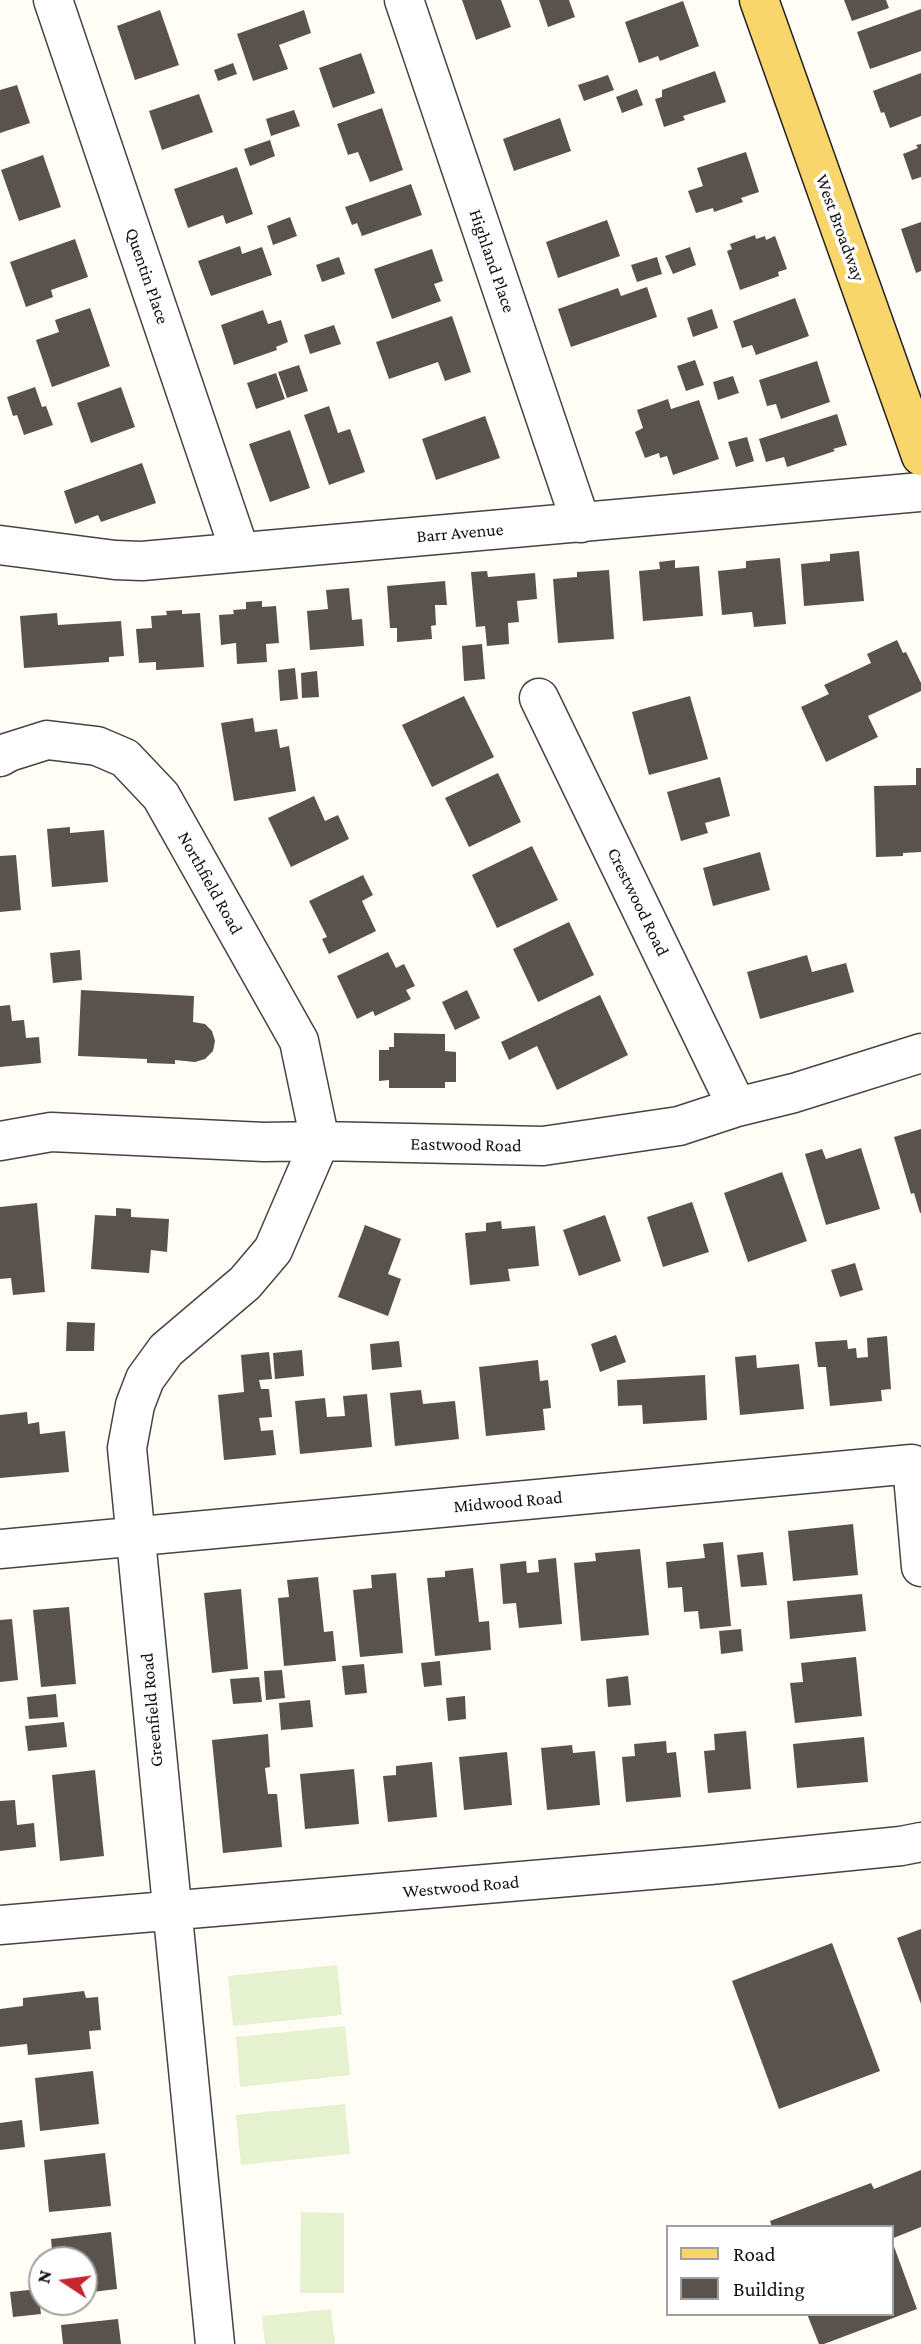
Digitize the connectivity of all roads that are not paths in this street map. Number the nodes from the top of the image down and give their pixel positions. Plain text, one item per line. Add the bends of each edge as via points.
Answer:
1 (53, 0) edge
2 (404, 0) edge
3 (759, 0) edge
4 (912, 401) edge
5 (921, 456) edge
6 (921, 492) edge
7 (581, 523) junction
8 (0, 545) edge
9 (240, 552) junction
10 (539, 698) dead end
11 (0, 757) edge
12 (921, 1053) edge
13 (737, 1107) junction
14 (0, 1141) edge
15 (320, 1141) junction
16 (136, 1537) junction
17 (0, 1549) edge
18 (921, 1567) edge
19 (921, 1842) edge
20 (171, 1912) junction
21 (0, 1925) edge
22 (215, 2344) edge

1 - 9 street, Quentin Place
2 - 7 street, Highland Place
3 - 4 main road, West Broadway
4 - 5 main road, West Broadway
6 - 7 street, Barr Avenue
7 - 9 street, Barr Avenue
8 - 9 street, Barr Avenue via 142,561
10 - 13 street, Crestwood Road
11 - 15 street, Northfield Road via 47,740 97,746 125,758 161,796 299,1041
12 - 13 street, Eastwood Road
13 - 15 street, Eastwood Road via 679,1126 544,1146
14 - 15 street, Eastwood Road via 51,1132
15 - 16 street, Greenfield Road via 273,1250 245,1283 166,1350 145,1379 127,1448
16 - 17 street, Midwood Road
16 - 18 street, Midwood Road via 912,1464
16 - 20 street, Greenfield Road
19 - 20 street, Westwood Road
20 - 21 street, Westwood Road
20 - 22 street, Greenfield Road

